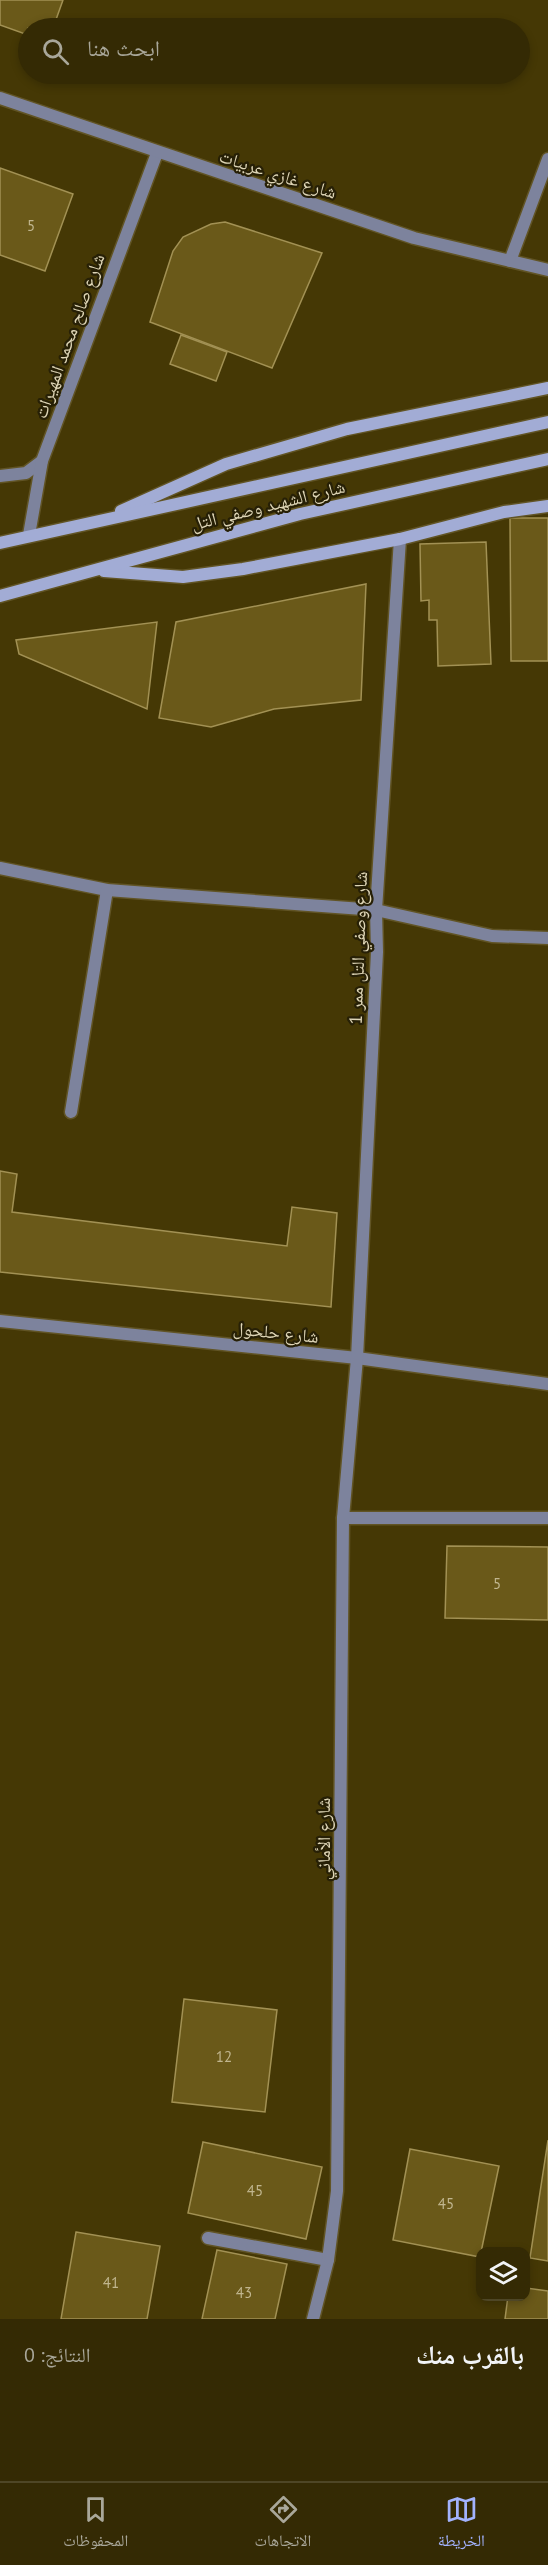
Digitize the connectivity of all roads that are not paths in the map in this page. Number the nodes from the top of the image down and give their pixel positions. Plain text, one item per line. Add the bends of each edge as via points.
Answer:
1 (0, 98) edge
2 (157, 153) junction
3 (548, 159) edge
4 (510, 261) junction
5 (548, 270) edge
6 (548, 388) edge
7 (548, 422) edge
8 (548, 459) edge
9 (42, 461) junction
10 (0, 476) edge
11 (548, 506) edge
12 (100, 521) junction
13 (29, 535) junction
14 (400, 539) junction
15 (0, 543) edge
16 (94, 570) junction
17 (0, 596) edge
18 (0, 868) edge
19 (107, 890) junction
20 (376, 910) junction
21 (548, 938) edge
22 (71, 1112) dead end
23 (0, 1321) edge
24 (357, 1358) junction
25 (548, 1384) edge
26 (343, 1518) junction
27 (548, 1518) edge
28 (208, 2238) dead end
29 (328, 2260) junction
30 (314, 2319) edge

1 - 2 street, شارع غازي عربيات
2 - 4 street, شارع غازي عربيات via 414,238
2 - 9 street, شارع صالح محمد المهيرات
3 - 4 street
4 - 5 street, شارع غازي عربيات
6 - 12 main road via 347,429 226,464
7 - 12 main road, شارع الشهيد وصفي التل
8 - 16 main road, شارع الشهيد وصفي التل via 300,514
9 - 10 street via 26,472
9 - 13 street, شارع صالح محمد المهيرات
11 - 14 main road via 504,512
12 - 13 main road, شارع الشهيد وصفي التل
13 - 15 main road, شارع الشهيد وصفي التل
14 - 16 main road via 183,577
14 - 20 street, شارع وصفي التل ممر 1
16 - 17 main road, شارع الشهيد وصفي التل
18 - 19 street
19 - 20 street
19 - 22 street
20 - 21 street via 492,936
20 - 24 street, شارع وصفي التل ممر 1
23 - 24 street, شارع حلحول
24 - 25 street, شارع حلحول
24 - 26 street, شارع الأماني
26 - 27 street
26 - 29 street, شارع الأماني via 340,2131 338,2191
28 - 29 street
29 - 30 street, شارع الأماني

